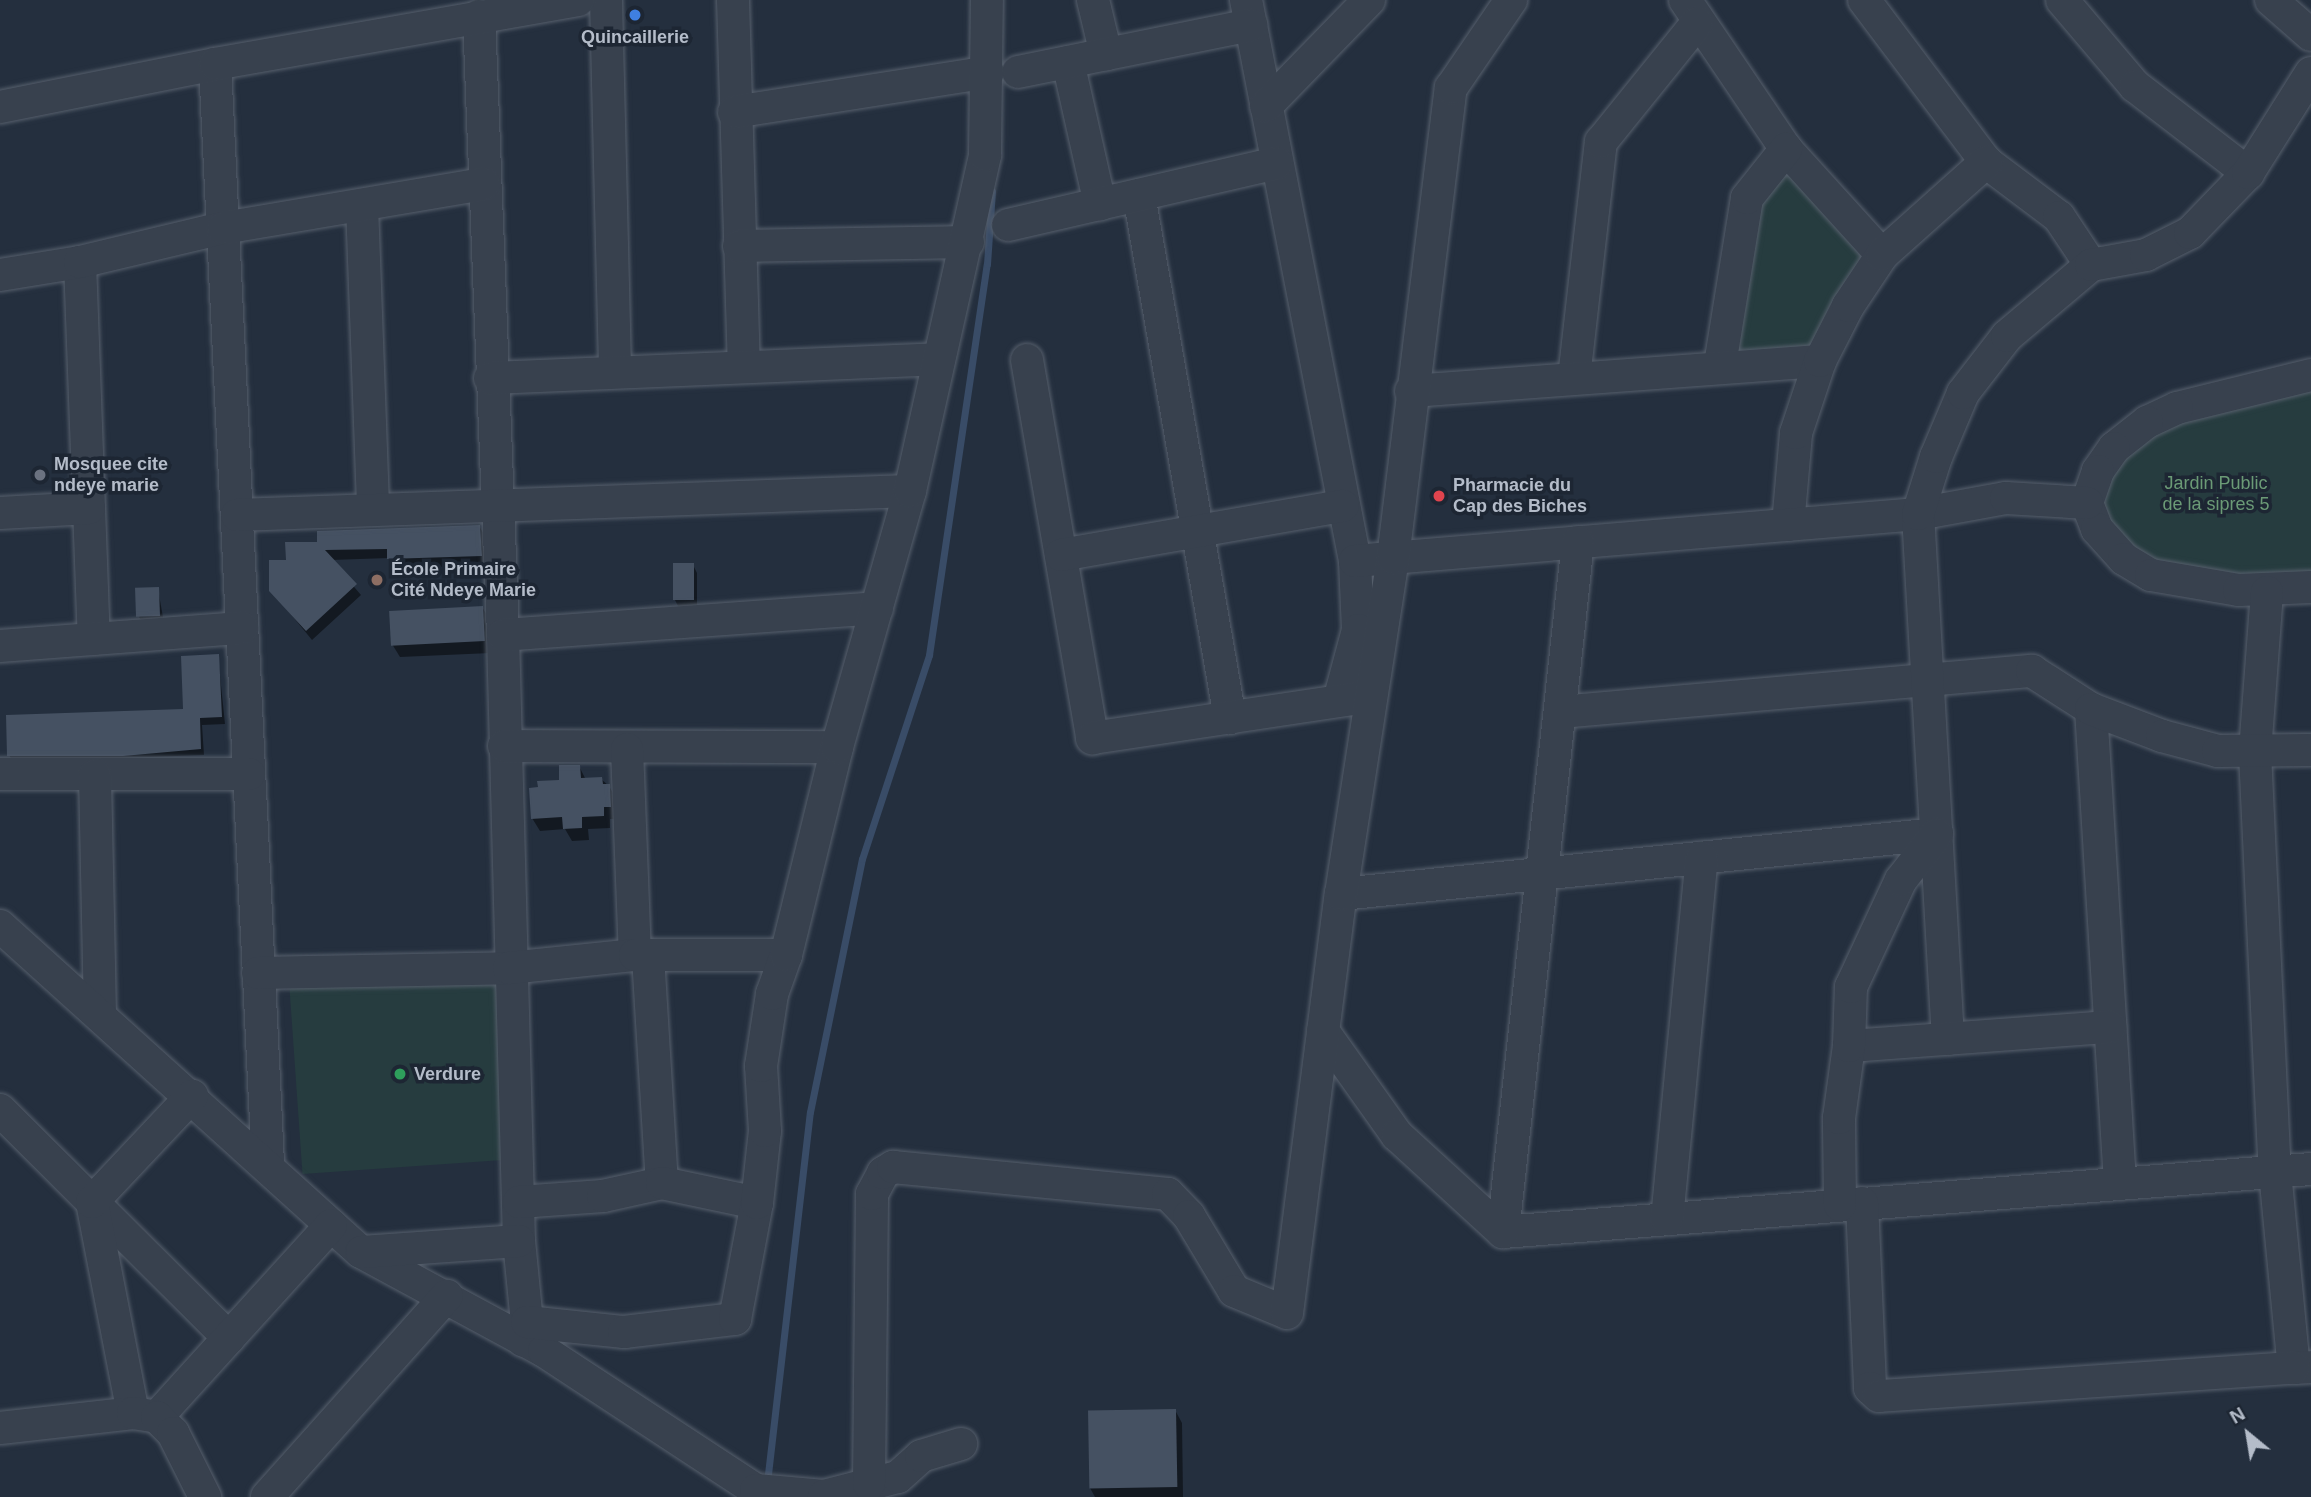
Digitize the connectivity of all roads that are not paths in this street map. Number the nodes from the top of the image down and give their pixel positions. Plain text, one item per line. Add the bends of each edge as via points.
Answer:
1 (578, 0) edge
2 (606, 0) edge
3 (733, 0) edge
4 (987, 0) edge
5 (1093, 0) edge
6 (1370, 0) edge
7 (1511, 0) edge
8 (1864, 0) edge
9 (2062, 0) edge
10 (2271, 0) edge
11 (1691, 12) edge
12 (1248, 13) edge
13 (479, 16) junction
14 (2311, 35) edge
15 (1105, 54) junction
16 (1068, 62) junction
17 (215, 64) junction
18 (1003, 72) junction
19 (2311, 73) edge
20 (1266, 106) junction
21 (0, 107) edge
22 (734, 112) junction
23 (1786, 149) junction
24 (1986, 162) junction
25 (1277, 163) junction
26 (2248, 173) junction
27 (484, 184) junction
28 (1139, 195) junction
29 (1100, 204) junction
30 (362, 205) junction
31 (1008, 225) dead end
32 (223, 228) junction
33 (968, 242) junction
34 (740, 246) junction
35 (1882, 255) junction
36 (80, 262) junction
37 (2091, 265) junction
38 (0, 275) edge
39 (939, 359) junction
40 (1027, 360) dead end
41 (1820, 361) junction
42 (1720, 365) junction
43 (744, 367) junction
44 (615, 372) junction
45 (2311, 375) edge
46 (490, 378) junction
47 (1574, 378) junction
48 (1411, 391) junction
49 (911, 491) junction
50 (498, 503) junction
51 (2087, 503) junction
52 (1343, 506) junction
53 (89, 508) junction
54 (373, 508) junction
55 (0, 513) edge
56 (1918, 514) junction
57 (237, 515) junction
58 (1788, 525) junction
59 (1198, 532) junction
60 (1578, 542) junction
61 (1061, 555) junction
62 (1393, 558) junction
63 (1354, 561) junction
64 (2311, 587) edge
65 (2267, 592) junction
66 (877, 608) junction
67 (242, 628) junction
68 (503, 635) junction
69 (94, 639) junction
70 (0, 646) edge
71 (1928, 680) junction
72 (1371, 696) junction
73 (1339, 701) junction
74 (2091, 709) junction
75 (1560, 712) junction
76 (1230, 718) junction
77 (504, 746) junction
78 (837, 747) junction
79 (627, 749) junction
80 (2311, 750) edge
81 (2255, 753) junction
82 (0, 774) edge
83 (249, 774) junction
84 (96, 775) junction
85 (1937, 834) junction
86 (1702, 858) junction
87 (1542, 873) junction
88 (1341, 894) junction
89 (0, 926) edge
90 (641, 956) junction
91 (786, 956) junction
92 (509, 968) junction
93 (258, 973) junction
94 (100, 1014) junction
95 (2110, 1027) junction
96 (1323, 1031) junction
97 (1948, 1038) junction
98 (1849, 1046) junction
99 (192, 1096) junction
100 (0, 1110) edge
101 (268, 1165) junction
102 (2311, 1169) edge
103 (2274, 1172) junction
104 (662, 1183) junction
105 (2120, 1184) junction
106 (92, 1202) junction
107 (519, 1202) junction
108 (757, 1203) junction
109 (1851, 1204) junction
110 (1667, 1219) junction
111 (331, 1225) junction
112 (1503, 1232) junction
113 (519, 1241) junction
114 (360, 1252) junction
115 (447, 1296) junction
116 (525, 1331) junction
117 (229, 1338) junction
118 (2302, 1367) edge
119 (145, 1415) junction
120 (0, 1428) edge
121 (961, 1444) dead end
122 (869, 1484) junction
123 (205, 1497) edge
124 (267, 1497) edge

1 - 13 street
2 - 44 street
3 - 22 street
4 - 18 street
5 - 15 street
6 - 20 street
7 - 48 street via 1451,88
8 - 24 street
9 - 26 street via 2135,86
10 - 14 street
11 - 23 street
11 - 47 street via 1601,142
12 - 15 street
12 - 20 street
13 - 17 street
13 - 27 street
15 - 16 street
16 - 18 street
16 - 29 street
17 - 21 street
17 - 32 street
18 - 22 street
18 - 33 street
19 - 26 street
20 - 25 street
22 - 34 street
23 - 35 street
23 - 42 street via 1747,198
24 - 35 street
24 - 37 street via 2059,217
25 - 28 street
25 - 52 street
26 - 37 street via 2190,233 2146,255
27 - 30 street
27 - 46 street
28 - 29 street
28 - 59 street
29 - 31 street
30 - 32 street
30 - 54 street
32 - 36 street
32 - 57 street
33 - 34 street
33 - 39 street
34 - 43 street
35 - 41 street
36 - 38 street
36 - 53 street
37 - 56 street via 2007,336 1963,393
39 - 43 street
39 - 49 street
40 - 61 street
41 - 42 street
41 - 58 street via 1796,433
42 - 47 street
43 - 44 street
44 - 46 street
45 - 51 street via 2177,408 2147,422 2114,448 2098,471
46 - 50 street
47 - 48 street
48 - 62 street
49 - 50 street
49 - 66 street
50 - 54 street
50 - 68 street
51 - 56 street via 2006,498
51 - 65 street via 2097,529 2124,559 2151,575 2187,584
52 - 59 street
52 - 63 street
53 - 55 street
53 - 69 street
54 - 57 street
56 - 58 street
56 - 71 street
57 - 67 street
58 - 60 street
59 - 61 street
59 - 76 street
60 - 62 street
60 - 75 street
61 - 76 street via 1092,738
62 - 63 street
62 - 72 street
63 - 73 street via 1358,630
64 - 65 street
65 - 81 street
66 - 68 street
66 - 78 street
67 - 69 street
67 - 83 street
68 - 77 street
69 - 70 street
71 - 74 street via 2032,671
71 - 75 street
71 - 85 street
72 - 73 street
72 - 88 street
73 - 76 street
74 - 81 street via 2218,751
74 - 95 street
75 - 87 street
77 - 79 street
77 - 92 street
78 - 79 street
78 - 91 street
79 - 90 street
80 - 81 street
81 - 103 street
82 - 84 street
83 - 84 street
83 - 93 street
84 - 94 street
85 - 86 street
85 - 97 street
85 - 98 street via 1901,880 1851,987
86 - 87 street
86 - 110 street
87 - 88 street
87 - 112 street
88 - 96 street
89 - 94 street
90 - 91 street
90 - 92 street
90 - 104 street
91 - 108 street via 772,994 761,1066 765,1130
92 - 93 street
92 - 107 street
93 - 101 street
94 - 99 street
95 - 97 street
95 - 105 street
96 - 112 street via 1397,1135 1447,1186
96 - 122 street via 1287,1313 1234,1291 1189,1216 1168,1194 893,1167 883,1173 872,1194
97 - 98 street
98 - 109 street via 1839,1118
99 - 101 street
99 - 106 street
100 - 106 street
101 - 111 street
102 - 103 street
103 - 105 street
103 - 118 street
104 - 107 street via 603,1196
104 - 108 street
105 - 109 street
106 - 117 street
106 - 119 street
107 - 113 street
108 - 116 street via 737,1312 728,1323 624,1332
109 - 110 street
109 - 118 street via 1870,1388 1879,1396
110 - 112 street
111 - 114 street
111 - 117 street
113 - 114 street
113 - 116 street
114 - 115 street
115 - 116 street
115 - 124 street
116 - 122 street via 756,1490 824,1496
117 - 119 street
119 - 120 street
119 - 123 street via 173,1433
121 - 122 street via 921,1456 898,1477

